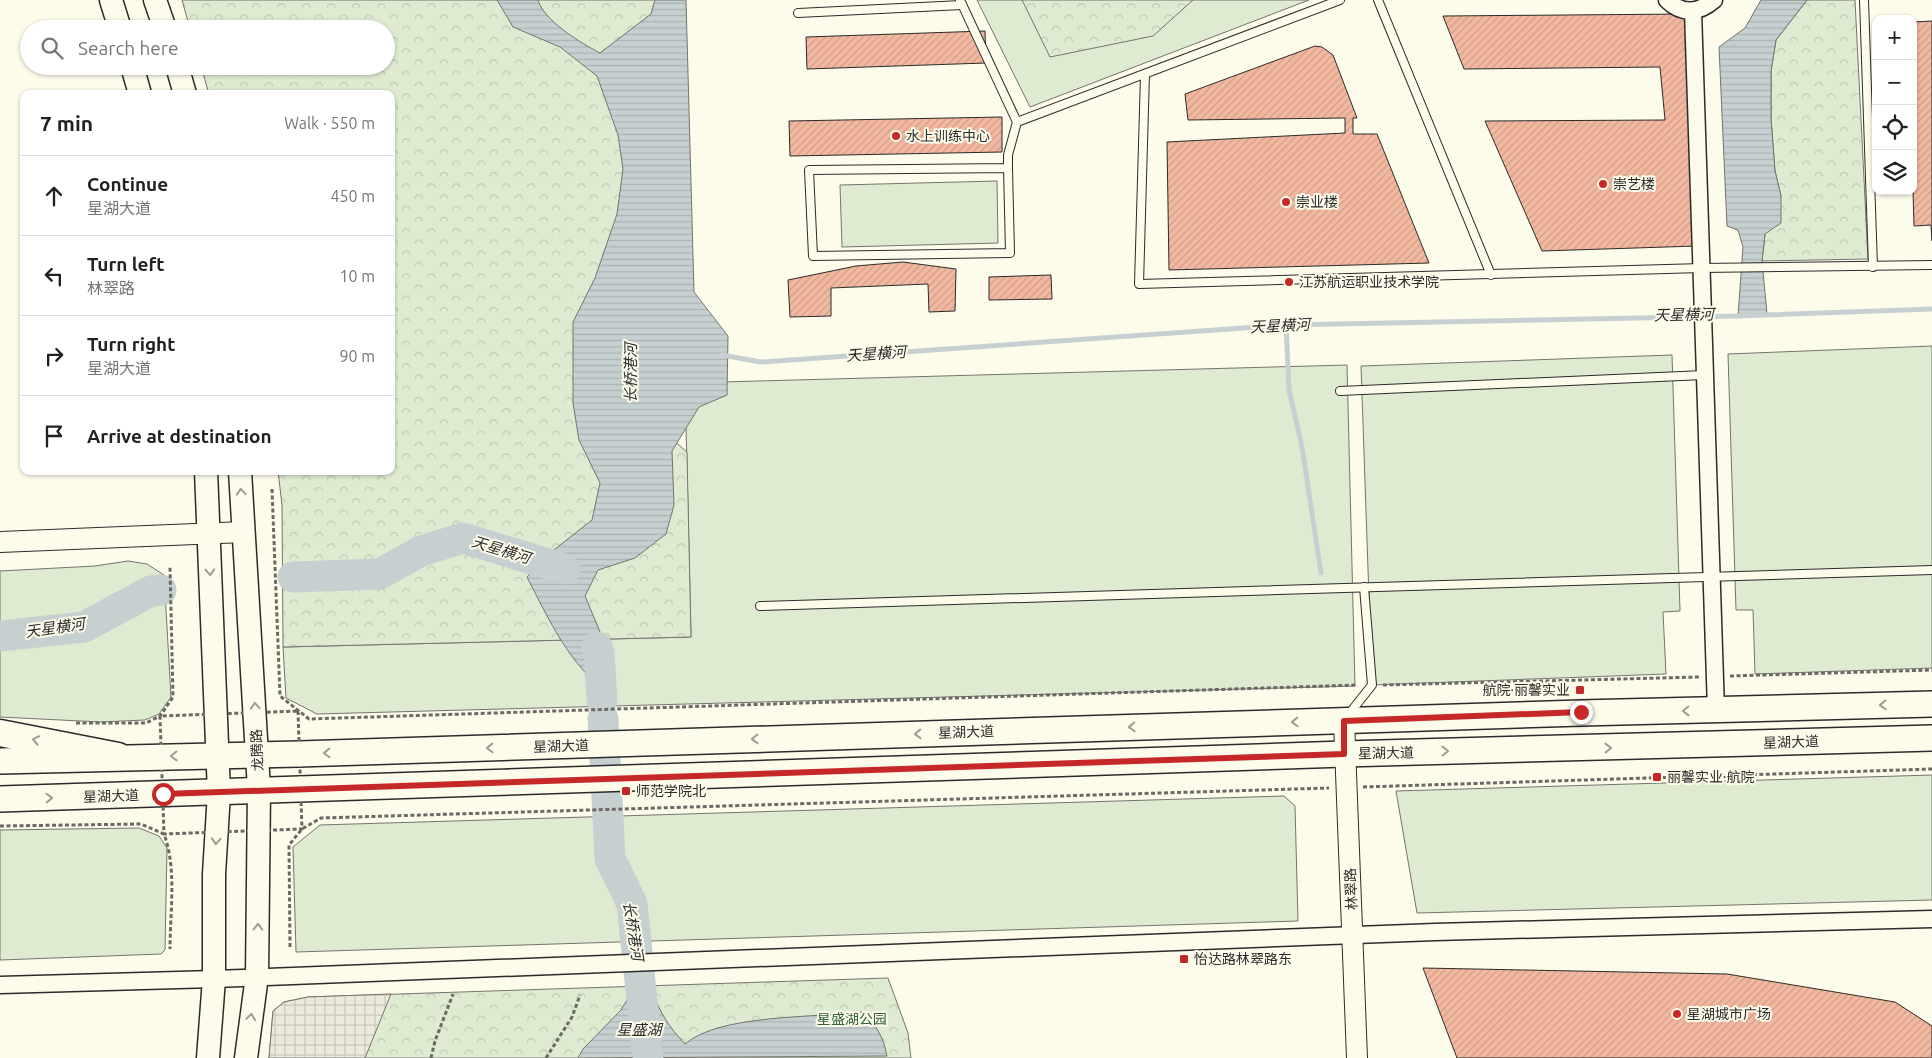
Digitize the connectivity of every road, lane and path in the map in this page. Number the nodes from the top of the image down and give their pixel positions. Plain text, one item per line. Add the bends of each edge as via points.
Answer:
1 (111, 0) edge
2 (156, 0) edge
3 (1340, 0) edge
4 (1378, 0) edge
5 (1667, 0) edge
6 (1714, 0) edge
7 (1864, 0) edge
8 (961, 3) edge
9 (1692, 11) junction
10 (798, 13) dead end
11 (117, 20) edge
12 (162, 20) edge
13 (1145, 74) junction
14 (135, 75) edge
15 (180, 75) edge
16 (139, 90) edge
17 (183, 90) edge
18 (1017, 122) junction
19 (1008, 168) junction
20 (1932, 265) edge
21 (1873, 267) junction
22 (1702, 268) junction
23 (1491, 275) junction
24 (1704, 376) junction
25 (1340, 390) dead end
26 (206, 475) edge
27 (240, 475) edge
28 (272, 489) dead end
29 (244, 532) junction
30 (208, 534) junction
31 (0, 542) edge
32 (170, 567) dead end
33 (1932, 570) edge
34 (1711, 576) junction
35 (1364, 587) junction
36 (760, 606) dead end
37 (1932, 670) edge
38 (1715, 676) junction
39 (1372, 685) junction
40 (1932, 704) edge
41 (1716, 710) junction
42 (1344, 721) junction
43 (76, 723) dead end
44 (0, 733) edge
45 (1932, 738) edge
46 (1344, 754) junction
47 (217, 755) junction
48 (258, 755) junction
49 (118, 756) junction
50 (0, 761) edge
51 (1932, 769) edge
52 (1346, 787) junction
53 (259, 789) junction
54 (219, 793) junction
55 (0, 799) edge
56 (0, 826) edge
57 (1932, 919) edge
58 (1353, 934) junction
59 (290, 947) dead end
60 (170, 949) dead end
61 (257, 976) junction
62 (214, 979) junction
63 (0, 985) edge
64 (453, 994) dead end
65 (580, 995) dead end
66 (208, 1058) edge
67 (246, 1058) edge
68 (431, 1058) edge
69 (546, 1058) edge
70 (1357, 1058) edge

1 - 11 main road
2 - 12 main road
3 - 13 lane
4 - 23 lane
5 - 9 street via 1681,10
6 - 9 street
7 - 21 lane
8 - 10 lane
8 - 18 lane
9 - 22 street
13 - 18 lane
13 - 23 lane via 1139,284
14 - 16 main road
15 - 17 main road
18 - 19 lane
19 - 19 lane via 1010,253 813,256 809,170
20 - 21 lane
21 - 22 lane
22 - 23 lane
22 - 24 street
24 - 25 lane
24 - 34 street
26 - 30 main road
29 -> 27 main road, 龙腾路
28 - 39 path via 280,696 309,719
29 - 30 street
48 -> 29 main road, 龙腾路
30 - 31 street
30 -> 47 main road
32 - 43 path via 173,697 160,716 146,723
33 - 34 lane
34 - 35 lane
34 - 38 street
35 - 36 lane
35 - 39 lane
37 - 38 path
38 - 39 path
38 - 41 street
39 - 42 lane
40 -> 41 main road, 星湖大道
41 -> 42 main road, 星湖大道
42 - 46 street, 林翠路
42 -> 48 main road, 星湖大道
49 -> 44 highway
46 -> 45 main road, 星湖大道
46 - 52 street, 林翠路
46 - 53 main road, 星湖大道
47 - 48 main road, 星湖大道
47 -> 49 main road, 星湖大道
47 - 54 main road
48 - 53 main road, 龙腾路
49 - 50 main road, 星湖大道
51 - 52 path
52 - 58 street, 林翠路
52 - 59 path via 321,818 302,829 289,845
53 - 54 main road, 星湖大道
61 -> 53 main road, 龙腾路
55 -> 54 main road, 星湖大道
54 -> 62 main road via 214,874
56 - 60 path via 141,824 164,834 169,848
57 - 58 street
58 - 61 street
58 - 70 street, 林翠路
61 - 62 street
67 -> 61 main road, 龙腾路
62 - 63 street
62 - 66 main road
64 - 68 path
65 - 69 path via 572,1017

